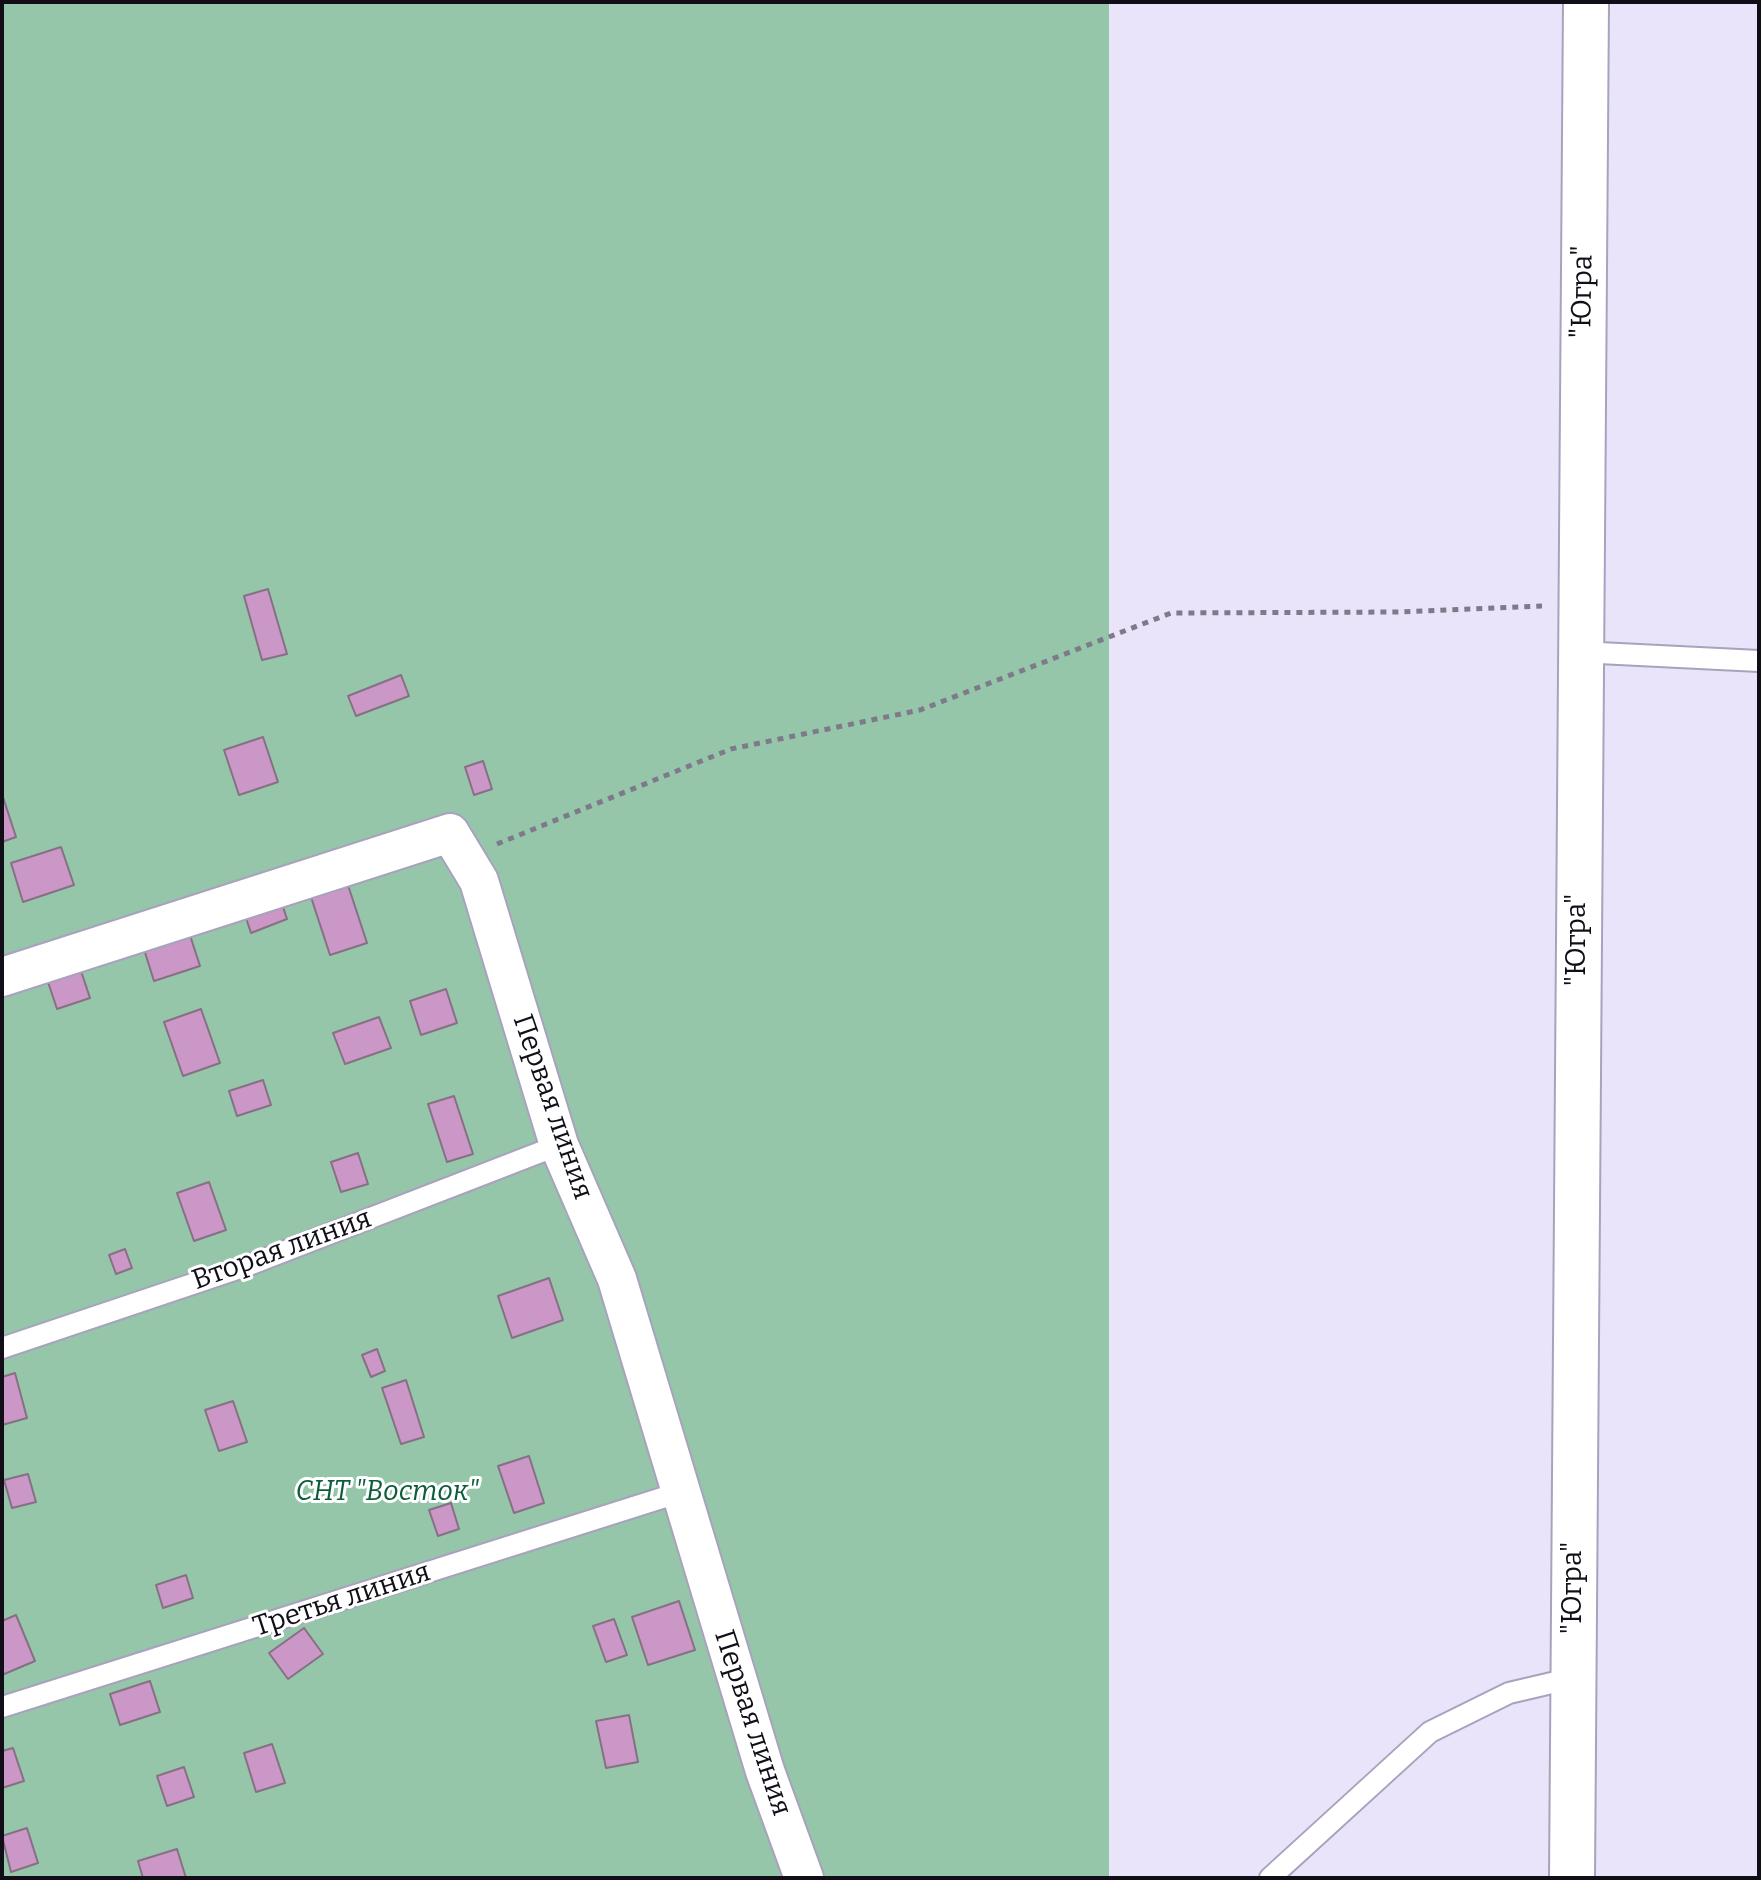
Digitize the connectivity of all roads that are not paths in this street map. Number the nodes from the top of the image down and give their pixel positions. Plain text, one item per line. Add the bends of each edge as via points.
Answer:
1 (1586, 2) edge
2 (1579, 652) junction
3 (1759, 661) edge
4 (2, 977) edge
5 (559, 1145) junction
6 (2, 1348) edge
7 (681, 1492) junction
8 (1573, 1678) junction
9 (2, 1707) edge
10 (804, 1878) edge
11 (1270, 1878) edge
12 (1572, 1878) edge

1 - 2 main road, "Югра"
2 - 3 lane
2 - 8 main road, "Югра"
4 - 5 street, Первая линия via 450,833 479,881
5 - 6 lane, Вторая линия via 249,1265
5 - 7 street, Первая линия via 617,1279
7 - 9 lane, Третья линия
7 - 10 street, Первая линия via 765,1771
8 - 11 lane via 1509,1693 1430,1732
8 - 12 main road, "Югра"

